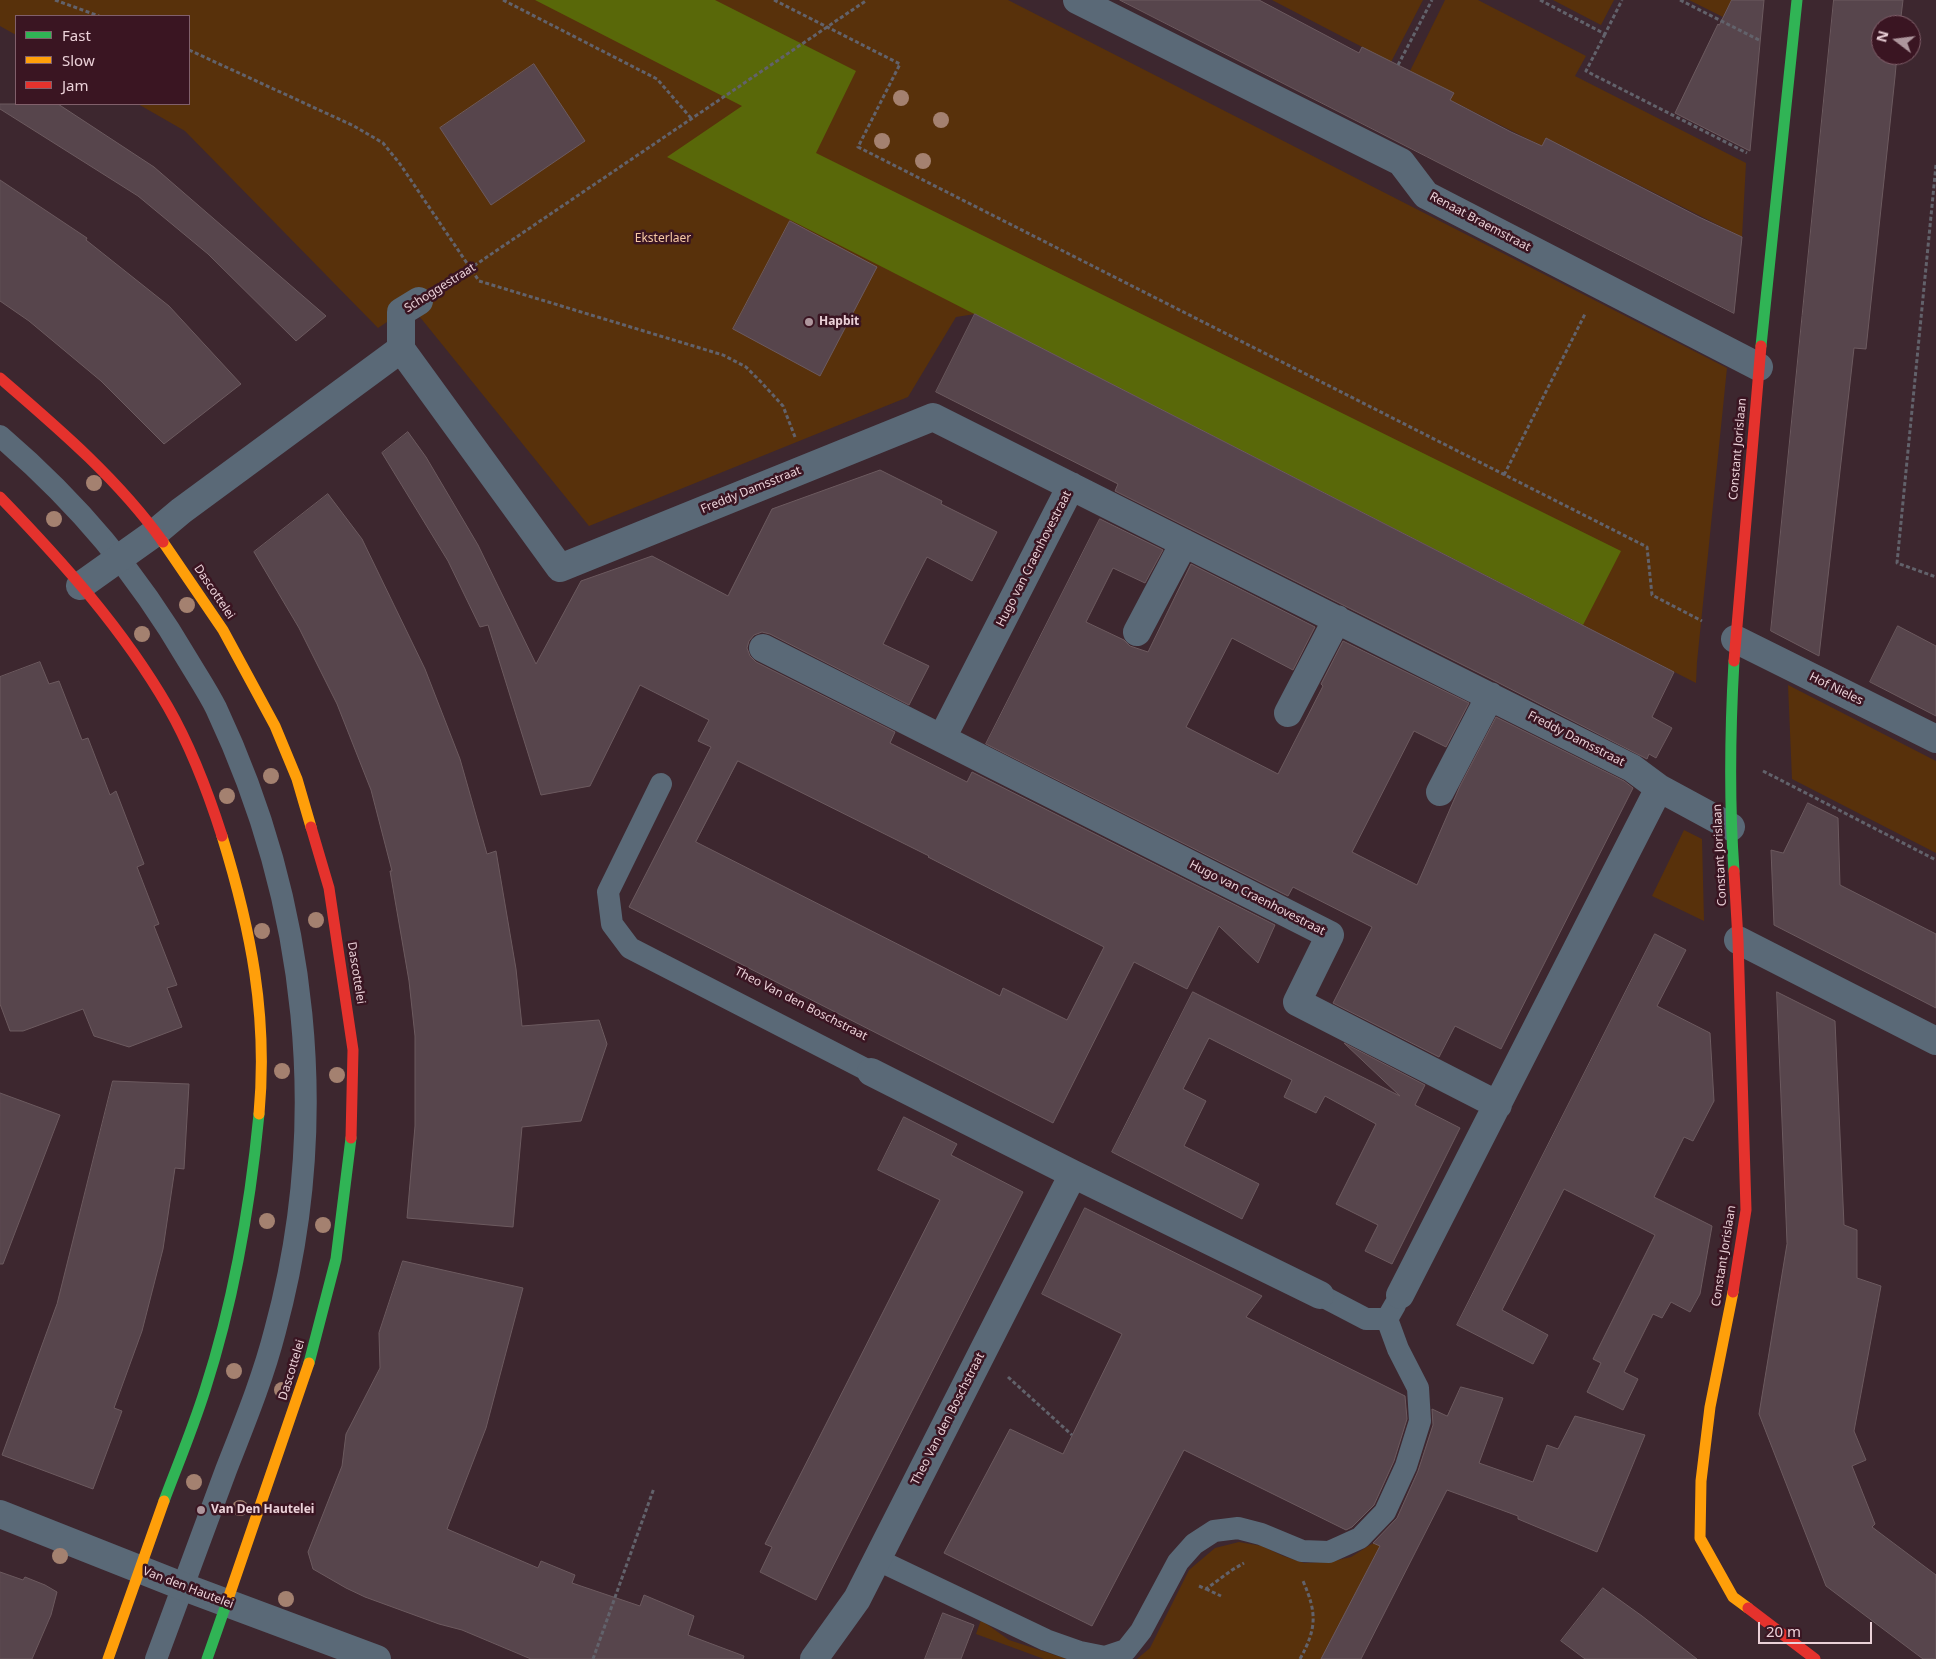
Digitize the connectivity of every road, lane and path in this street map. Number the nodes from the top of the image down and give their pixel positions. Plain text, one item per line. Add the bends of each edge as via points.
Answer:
1 (55, 0) edge
2 (503, 0) edge
3 (774, 0) edge
4 (867, 0) edge
5 (1077, 0) edge
6 (1432, 0) edge
7 (1540, 0) edge
8 (1622, 0) edge
9 (1680, 0) edge
10 (1796, 0) edge
11 (96, 15) edge
12 (826, 27) junction
13 (1605, 34) junction
14 (190, 50) edge
15 (1791, 56) junction
16 (1398, 65) dead end
17 (691, 118) junction
18 (1936, 165) edge
19 (1780, 168) junction
20 (471, 269) junction
21 (1601, 285) junction
22 (419, 301) joint
23 (401, 349) junction
24 (1759, 367) junction
25 (0, 378) edge
26 (0, 436) edge
27 (808, 468) junction
28 (1504, 474) junction
29 (1071, 486) junction
30 (0, 497) edge
31 (156, 532) junction
32 (1184, 543) junction
33 (119, 557) junction
34 (1936, 578) edge
35 (80, 586) junction
36 (1337, 619) junction
37 (1137, 632) dead end
38 (1735, 640) junction
39 (763, 648) dead end
40 (1490, 696) junction
41 (1288, 713) dead end
42 (942, 738) junction
43 (1936, 739) edge
44 (1730, 754) junction
45 (661, 784) dead end
46 (1659, 788) junction
47 (1440, 792) dead end
48 (1731, 827) junction
49 (1936, 860) edge
50 (1738, 940) junction
51 (1936, 1041) edge
52 (872, 1072) joint
53 (1498, 1105) junction
54 (1073, 1174) junction
55 (1320, 1296) joint
56 (1394, 1307) junction
57 (982, 1353) junction
58 (1072, 1435) dead end
59 (654, 1488) dead end
60 (0, 1514) edge
61 (876, 1559) junction
62 (1252, 1559) dead end
63 (140, 1569) junction
64 (1173, 1571) junction
65 (1302, 1578) dead end
66 (183, 1586) junction
67 (1206, 1589) junction
68 (1221, 1596) dead end
69 (227, 1603) junction
70 (108, 1659) edge
71 (156, 1659) edge
72 (207, 1659) edge
73 (376, 1659) edge
74 (593, 1659) edge
75 (814, 1659) edge
76 (1300, 1659) edge
77 (1815, 1659) edge

1 - 11 path
2 - 17 path via 657,79
3 - 12 path
4 - 12 path
5 - 21 street, Renaat Braemstraat via 1401,162 1426,195
6 - 16 path
7 - 13 path
8 - 13 path
9 - 15 path
10 - 15 street, Constant Jorislaan
12 - 17 path, Schoggestraat
12 - 28 path via 900,64 858,146
13 - 19 path via 1586,71
14 - 20 path via 354,126 383,143
15 - 19 street, Constant Jorislaan
17 - 20 path, Schoggestraat
18 - 34 path via 1897,563
19 - 24 street, Constant Jorislaan
20 - 22 path, Schoggestraat
20 - 27 path via 479,280 723,355 746,367 783,406
21 - 24 street, Renaat Braemstraat
21 - 28 path
22 - 23 street, Schoggestraat via 401,312
23 - 27 street, Freddy Damsstraat via 560,568
23 - 31 street
24 - 38 street, Constant Jorislaan
25 - 31 street, Dascottelei via 76,443
26 - 33 lane via 40,471
27 - 29 street, Freddy Damsstraat via 933,417
28 - 38 path via 1647,548 1652,595
29 - 32 street, Freddy Damsstraat
29 - 42 street, Hugo van Craenhovestraat
30 - 35 street
31 - 33 street
31 - 69 street, Dascottelei via 223,630 275,726 297,779 329,888 353,1050 351,1152 336,1259 306,1373
32 - 36 street, Freddy Damsstraat
32 - 37 street
33 - 35 street
33 - 66 lane via 175,638 215,706 245,778 283,901 302,1012 306,1134 292,1258 276,1330 258,1385
35 - 63 street via 158,689 188,748 223,836 240,897 260,1003 260,1104 241,1248 196,1418
36 - 40 street, Freddy Damsstraat
36 - 41 street
38 - 43 street, Hof Nieles
38 - 44 street, Constant Jorislaan
39 - 42 street, Hugo van Craenhovestraat
40 - 46 street, Freddy Damsstraat via 1632,768
40 - 47 street
42 - 53 street, Hugo van Craenhovestraat via 1330,935 1297,1002
44 - 48 street, Constant Jorislaan
44 - 49 path
45 - 52 lane via 608,892 612,924 630,948
46 - 48 street
46 - 53 street
48 - 50 street, Constant Jorislaan
50 - 51 street
50 - 77 street, Constant Jorislaan via 1746,1210 1710,1408 1701,1481 1700,1538 1733,1597
52 - 54 street
53 - 56 street
54 - 55 street
54 - 57 street, Theo Van den Boschstraat
55 - 56 lane via 1366,1319
56 - 64 lane via 1398,1349 1418,1388 1420,1421 1406,1466 1385,1512 1360,1538 1329,1552 1302,1551 1238,1528 1214,1531 1194,1544
57 - 58 path
57 - 61 street, Theo Van den Boschstraat
59 - 74 path
60 - 63 street, Van den Hautelei
61 - 64 lane via 1046,1640 1105,1657 1126,1650 1141,1631
61 - 75 street, Theo Van den Boschstraat via 857,1599
62 - 67 path
63 - 66 street, Van den Hautelei
63 - 70 street
64 - 67 path
65 - 76 path via 1310,1597 1314,1621 1308,1645
66 - 69 street, Van den Hautelei
66 - 71 lane
67 - 68 path
69 - 72 street, Dascottelei
69 - 73 street, Van den Hautelei

